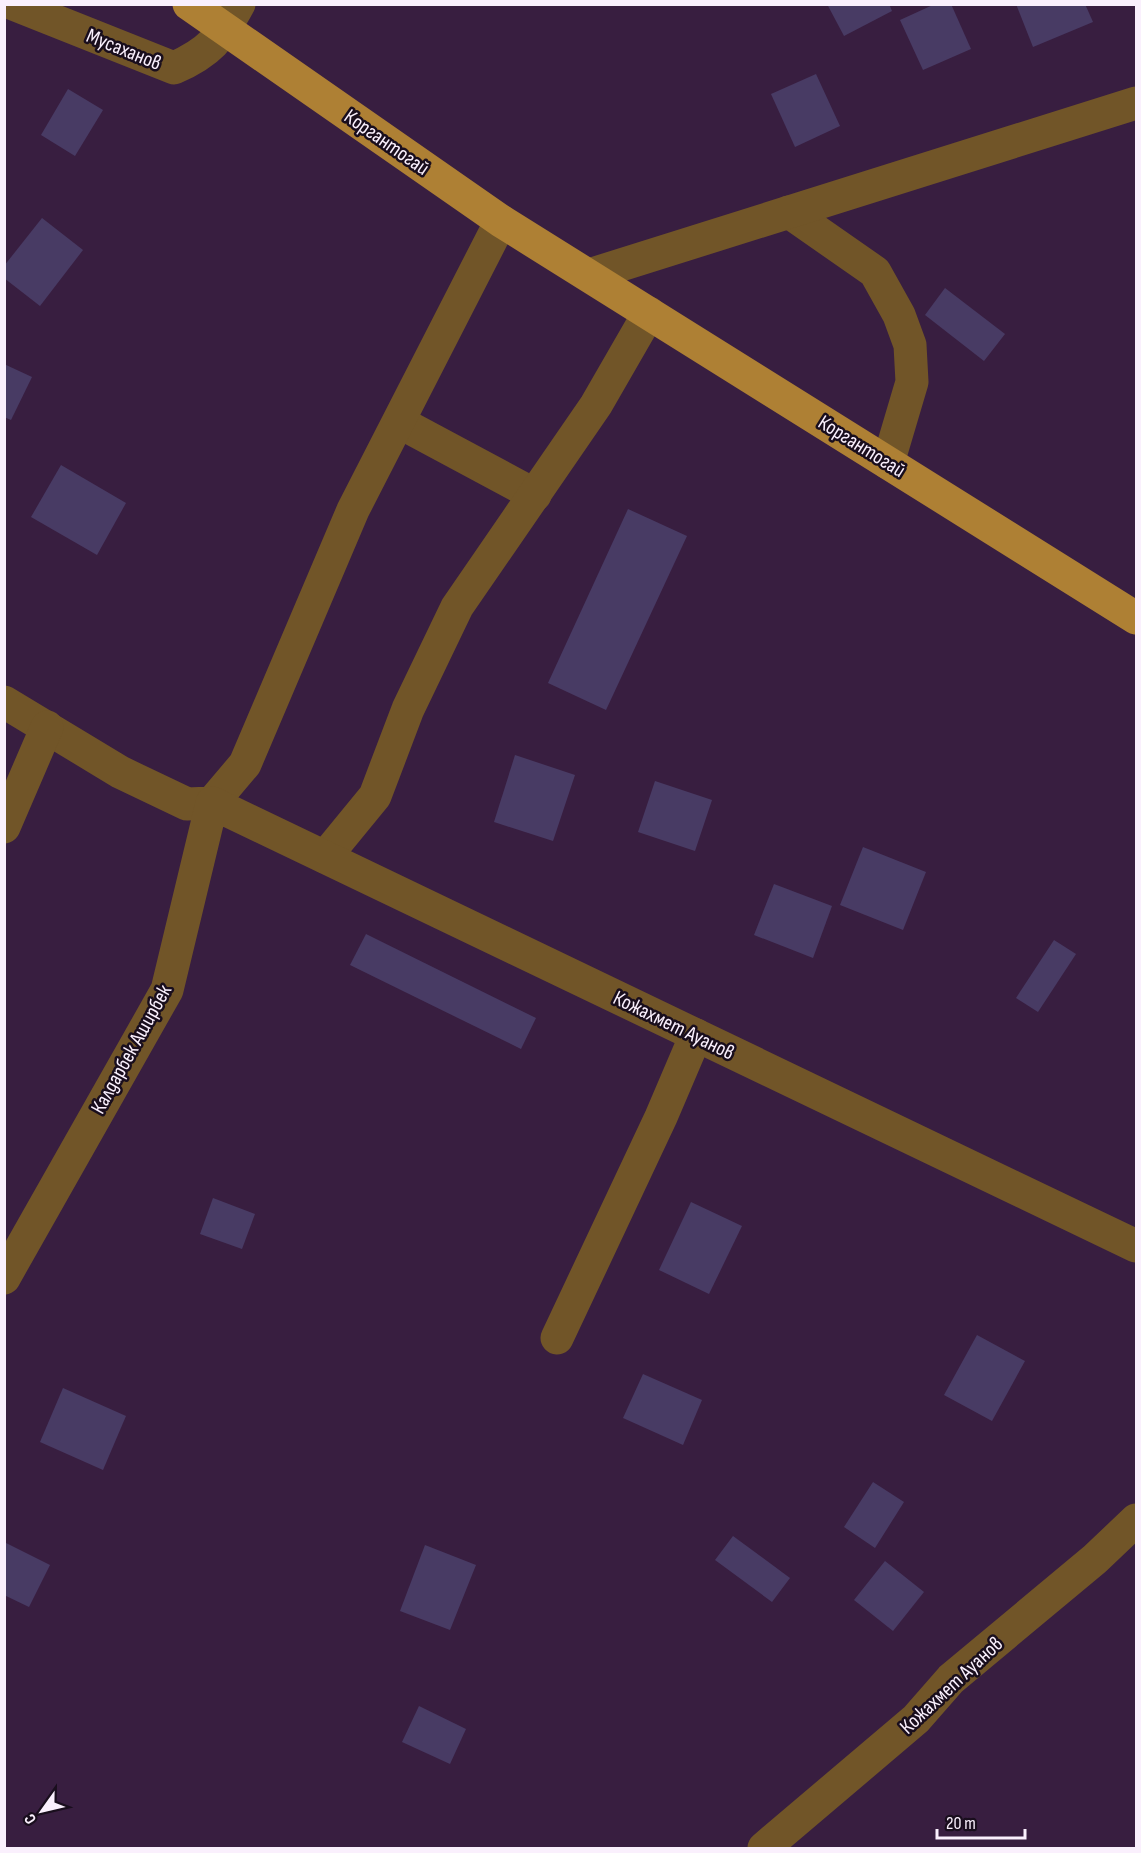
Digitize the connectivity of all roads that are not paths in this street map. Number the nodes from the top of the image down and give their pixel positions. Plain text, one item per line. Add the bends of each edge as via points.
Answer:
1 (13, 4) edge
2 (189, 4) edge
3 (232, 17) edge
4 (1137, 103) edge
5 (789, 212) junction
6 (501, 221) junction
7 (589, 275) junction
8 (649, 313) junction
9 (399, 422) junction
10 (888, 463) junction
11 (536, 495) junction
12 (1137, 618) edge
13 (4, 702) edge
14 (47, 727) junction
15 (212, 803) junction
16 (4, 827) edge
17 (325, 857) junction
18 (696, 1035) junction
19 (1137, 1246) edge
20 (4, 1278) edge
21 (557, 1338) dead end
22 (1137, 1520) edge
23 (764, 1848) edge

1 - 3 street, Мусаханов via 174,68 201,56
2 - 3 main road, Коргантогай
3 - 6 main road, Коргантогай
4 - 5 street
5 - 7 street
5 - 10 street via 875,273 899,315 910,345 912,382
6 - 7 main road, Коргантогай
6 - 9 street
7 - 8 main road, Коргантогай
8 - 10 main road, Коргантогай
8 - 11 street via 596,405
9 - 11 street
9 - 15 street via 353,510 245,764
10 - 12 main road, Коргантогай
11 - 17 street via 458,607 408,709 375,796
13 - 14 street
14 - 15 street via 120,772 187,804
14 - 16 street
15 - 17 street, Кожахмет Ауанов
15 - 20 street, Калдарбек Аширбек via 167,990
17 - 18 street, Кожахмет Ауанов
18 - 19 street, Кожахмет Ауанов
18 - 21 street
22 - 23 street, Кожахмет Ауанов via 951,1679 916,1719

